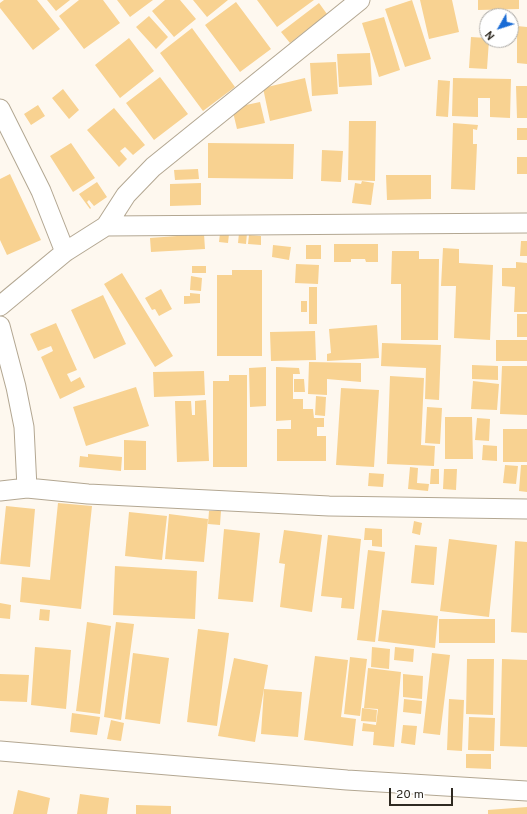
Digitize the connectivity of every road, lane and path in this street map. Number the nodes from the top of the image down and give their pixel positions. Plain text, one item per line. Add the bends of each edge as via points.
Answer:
1 (360, 0) edge
2 (0, 109) edge
3 (527, 223) edge
4 (106, 226) junction
5 (65, 252) junction
6 (0, 306) edge
7 (0, 326) edge
8 (28, 488) junction
9 (0, 491) edge
10 (527, 509) edge
11 (0, 751) edge
12 (527, 791) edge

1 - 4 street via 153,167 126,195
2 - 5 street via 41,191
3 - 4 street
4 - 5 street
5 - 6 street
7 - 8 street via 24,427
8 - 9 street
8 - 10 street via 88,494 329,506
11 - 12 street via 347,780

